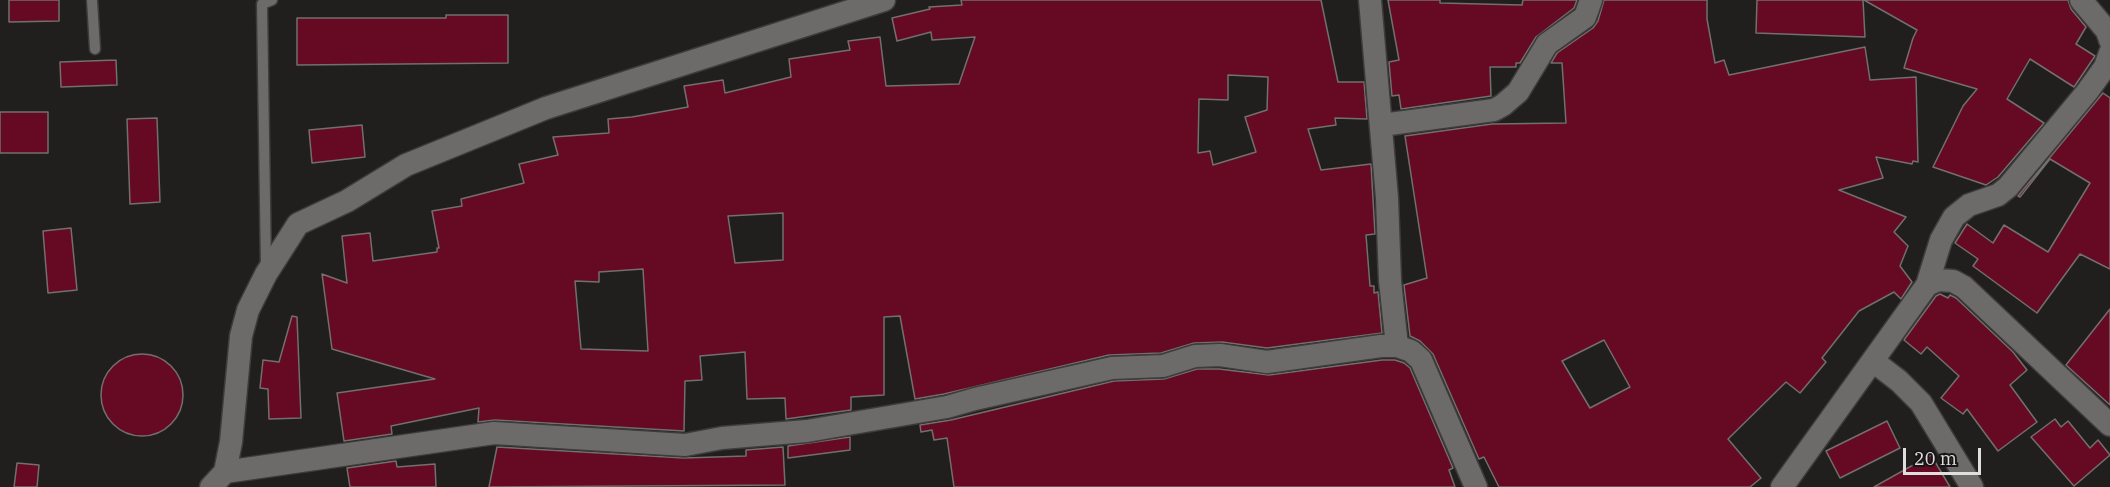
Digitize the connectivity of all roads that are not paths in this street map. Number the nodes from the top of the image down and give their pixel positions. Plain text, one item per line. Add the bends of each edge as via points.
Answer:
1 (93, 0) edge
2 (272, 0) edge
3 (1370, 0) edge
4 (1592, 0) edge
5 (2081, 0) edge
6 (877, 1) edge
7 (2110, 40) edge
8 (94, 49) dead end
9 (2110, 53) edge
10 (1382, 125) junction
11 (266, 274) junction
12 (1927, 285) junction
13 (1397, 346) junction
14 (1873, 362) junction
15 (2110, 425) edge
16 (218, 479) edge
17 (1476, 487) edge
18 (1782, 487) edge
19 (1972, 487) edge

1 - 8 lane
2 - 11 lane via 262,3
3 - 10 street
4 - 10 street via 1585,17 1547,44 1518,92 1503,105 1494,110
5 - 7 street
6 - 11 street via 546,108 406,165 347,201 298,224
9 - 12 street via 2087,92 2008,187 1998,195 1969,205 1954,217 1941,240
10 - 13 street
11 - 16 street via 248,310 241,336 231,442
12 - 14 street
12 - 15 street via 1938,280 1964,287
13 - 16 street via 1267,362 1220,355 1195,356 1163,366 1112,368 947,407 807,431 685,445 494,433
13 - 17 street via 1421,360
14 - 18 street
14 - 19 street via 1921,403

